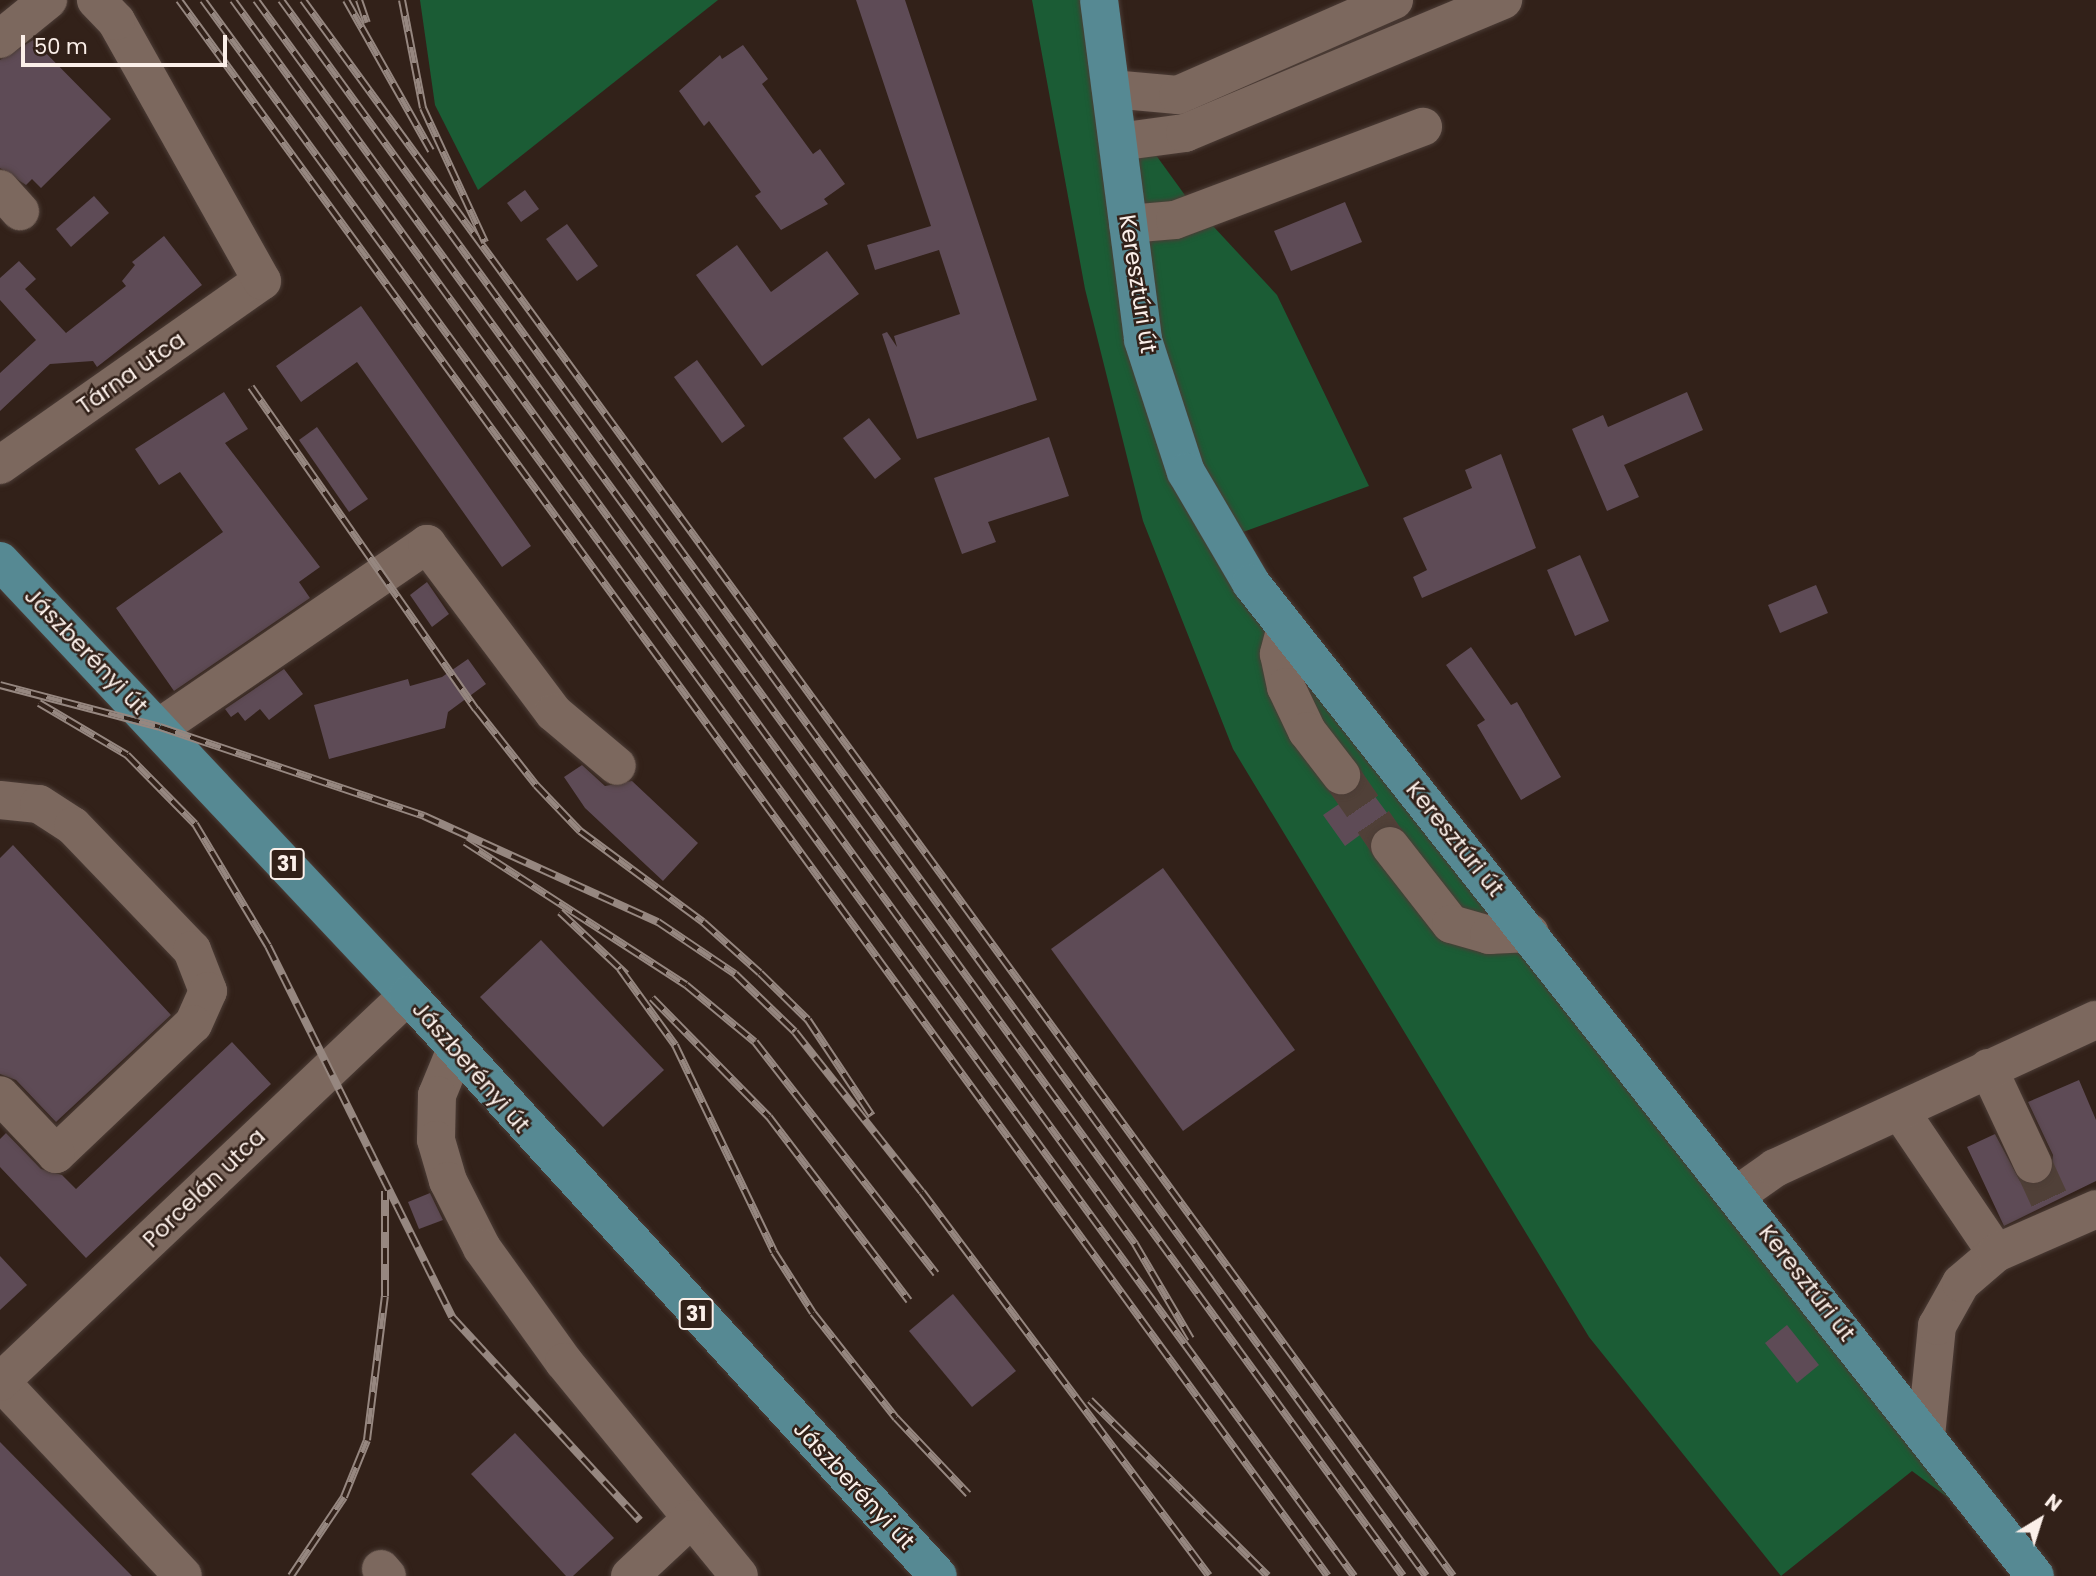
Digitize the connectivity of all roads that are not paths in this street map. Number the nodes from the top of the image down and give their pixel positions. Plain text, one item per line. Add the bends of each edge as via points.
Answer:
1 (48, 0) edge
2 (96, 0) edge
3 (1100, 0) edge
4 (1394, 0) edge
5 (1503, 0) edge
6 (0, 39) edge
7 (1111, 89) junction
8 (1423, 127) dead end
9 (1118, 142) junction
10 (1128, 224) junction
11 (0, 465) edge
12 (0, 561) edge
13 (1286, 627) junction
14 (160, 727) junction
15 (617, 765) dead end
16 (1341, 775) tunnel mouth
17 (0, 800) edge
18 (1390, 846) tunnel mouth
19 (1530, 933) junction
20 (408, 995) junction
21 (2096, 1020) edge
22 (456, 1049) junction
23 (1988, 1068) junction
24 (0, 1095) edge
25 (1899, 1111) junction
26 (2033, 1164) tunnel mouth
27 (1738, 1194) junction
28 (2096, 1209) edge
29 (1996, 1253) junction
30 (0, 1382) edge
31 (1926, 1436) junction
32 (691, 1519) junction
33 (183, 1576) edge
34 (630, 1576) edge
35 (738, 1576) edge
36 (938, 1576) edge
37 (2035, 1576) edge

1 - 6 street
2 - 11 street, Tárna utca via 116,21 262,281
3 - 7 main road, Keresztúri út
4 - 7 street via 1178,95
5 - 9 street via 1185,133
7 - 9 main road, Keresztúri út
8 - 10 street via 1175,220
9 - 10 main road, Keresztúri út
10 - 13 main road, Keresztúri út via 1143,340 1186,472 1251,583
12 - 14 main road, Jászberényi út / 31
13 - 16 street via 1279,654 1286,687 1307,731
13 - 19 main road, Keresztúri út
14 - 15 street via 428,544 554,713
14 - 20 main road, Jászberényi út / 31
17 - 24 street via 39,804 73,826 192,950 208,991 193,1024 56,1154
18 - 19 street via 1451,924 1489,935
19 - 27 main road, Keresztúri út
20 - 22 main road, Jászberényi út / 31
20 - 30 street, Porcelán utca
21 - 23 street
22 - 32 street via 437,1095 436,1140 448,1181 514,1298
22 - 36 main road, Jászberényi út / 31
23 - 25 street
23 - 26 street
25 - 27 street via 1774,1168
25 - 29 street
27 - 31 main road, Keresztúri út
28 - 29 street via 2056,1212
29 - 31 street via 1961,1283 1937,1326
30 - 33 street, Porcelán utca
31 - 37 main road, Keresztúri út
32 - 34 street
32 - 35 street

